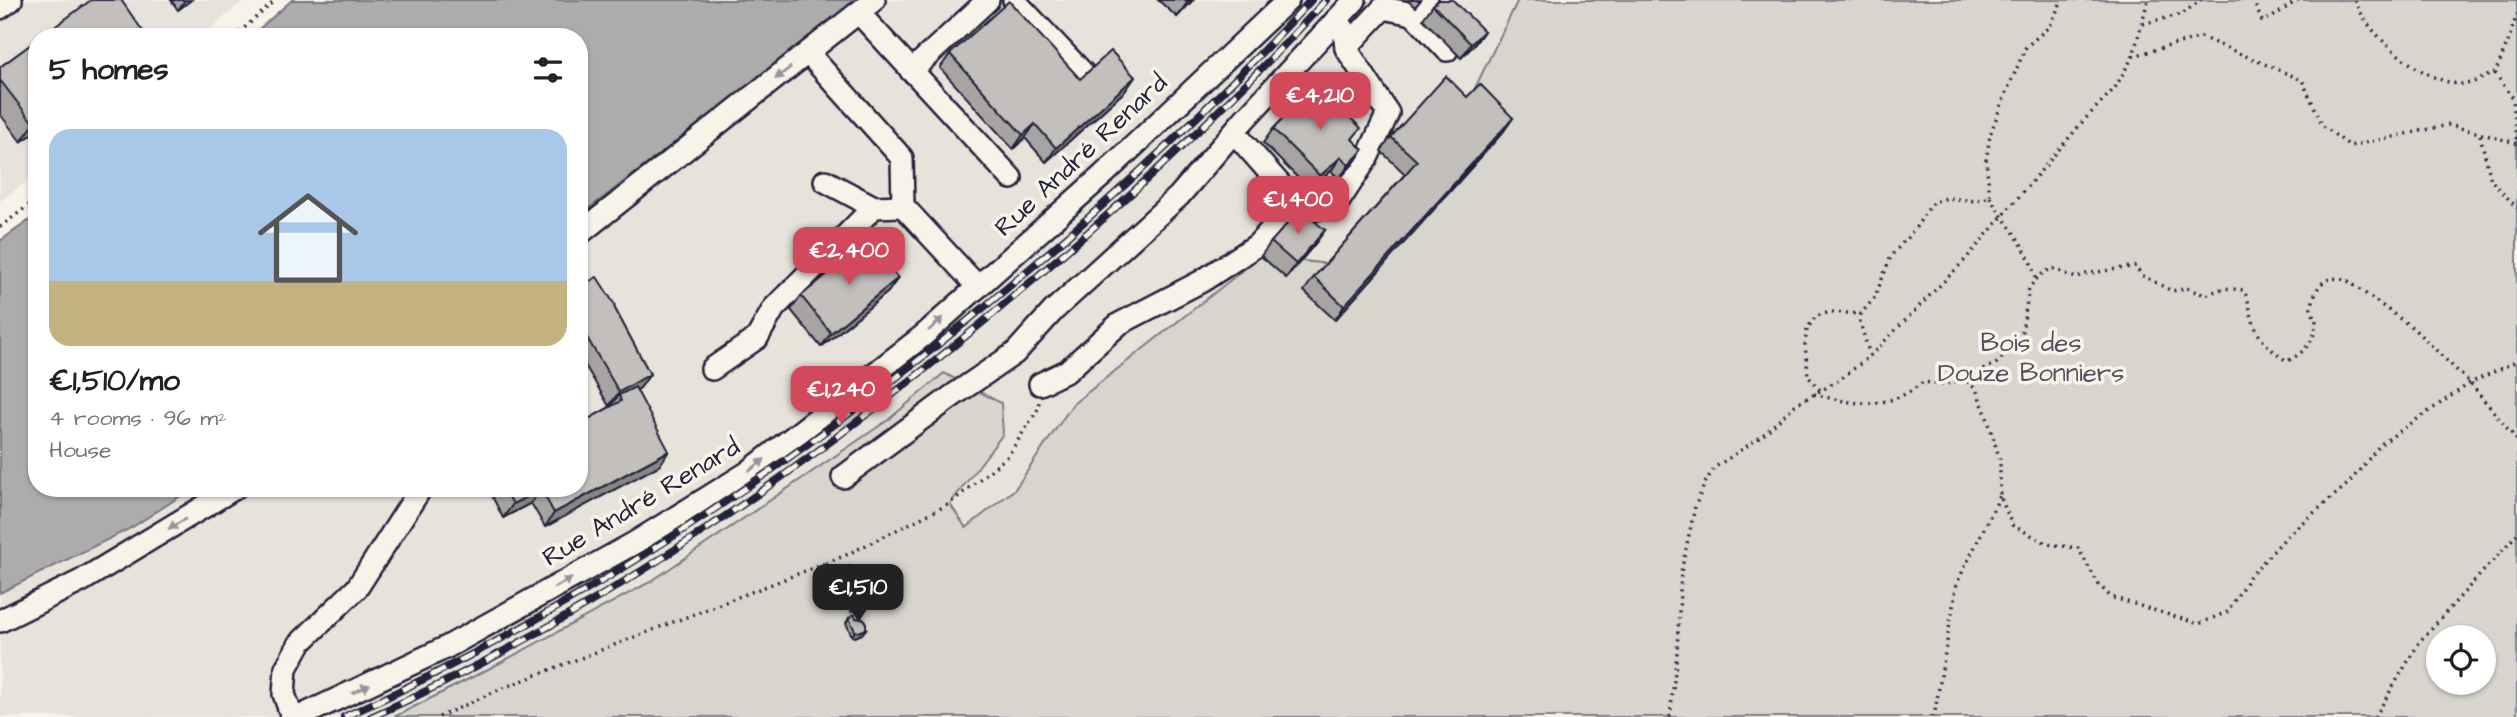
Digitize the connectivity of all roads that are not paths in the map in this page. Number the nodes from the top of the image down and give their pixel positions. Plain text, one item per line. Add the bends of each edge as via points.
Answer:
1 (11, 0) edge
2 (988, 0) edge
3 (1014, 0) edge
4 (1288, 0) edge
5 (1355, 0) edge
6 (1378, 4) edge
7 (867, 6) edge
8 (1420, 7) edge
9 (0, 8) edge
10 (1336, 20) junction
11 (1346, 48) junction
12 (1447, 50) dead end
13 (808, 53) junction
14 (911, 71) junction
15 (1083, 73) edge
16 (1234, 132) junction
17 (1012, 178) dead end
18 (825, 181) dead end
19 (903, 206) junction
20 (874, 207) junction
21 (1290, 209) dead end
22 (588, 227) edge
23 (978, 287) junction
24 (712, 369) dead end
25 (1040, 384) road end
26 (843, 477) dead end
27 (220, 497) edge
28 (415, 497) edge
29 (0, 621) edge
30 (292, 717) edge
31 (299, 717) edge

1 - 9 street
2 - 14 street
3 - 15 street
4 - 23 street, Rue André Renard
5 - 10 street
6 - 8 street
6 - 11 street
7 - 13 street
7 - 14 street
8 - 12 street
10 - 11 street via 1344,29
10 - 16 street
11 - 16 street via 1388,113 1367,158 1337,204 1317,209 1299,206
13 - 19 street via 902,158
13 -> 22 street
14 - 17 street
16 - 26 street via 1179,196 1054,310 1015,353
18 - 20 street
19 - 20 street
19 - 23 street
20 - 24 street via 774,308 757,338
21 - 25 street via 1257,245 1202,281 1119,324 1067,371
31 -> 23 street, Rue André Renard via 447,647 636,542 736,480 924,335
27 -> 29 street via 81,581
28 - 30 street via 357,587 300,643 286,668 284,694

